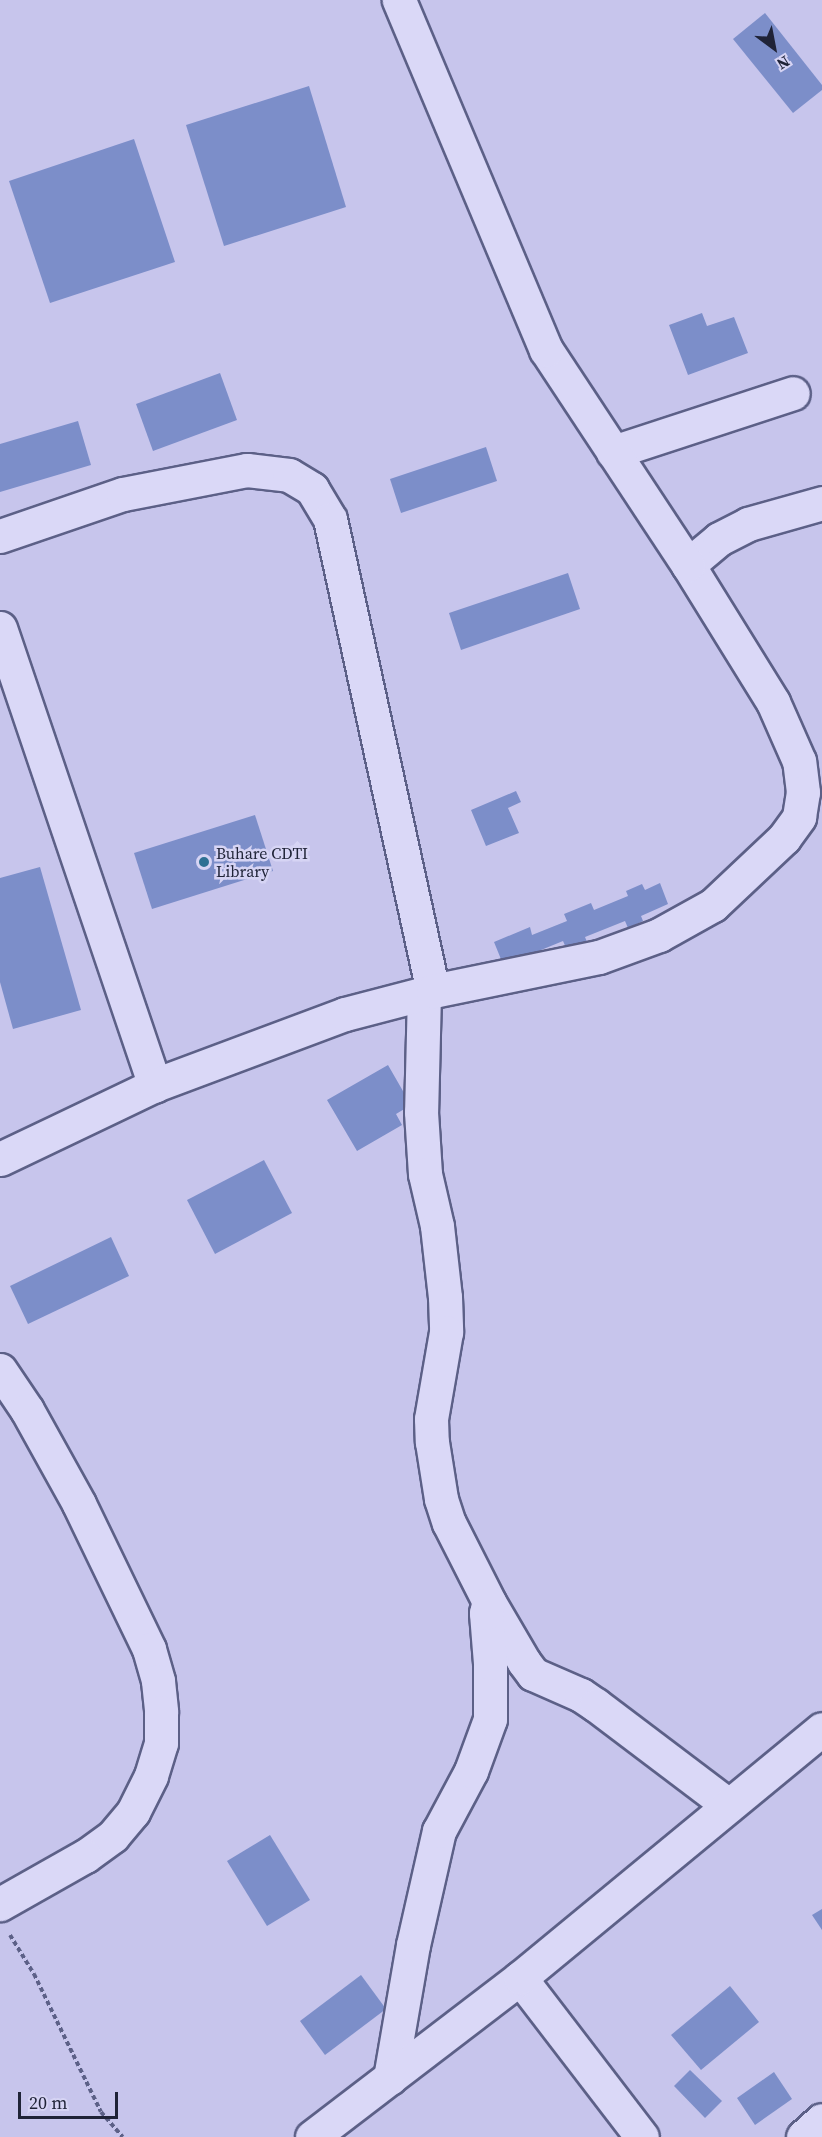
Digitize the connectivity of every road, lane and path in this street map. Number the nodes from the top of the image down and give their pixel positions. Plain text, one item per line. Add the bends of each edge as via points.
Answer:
1 (399, 0) edge
2 (793, 393) dead end
3 (613, 452) junction
4 (822, 503) edge
5 (0, 536) edge
6 (688, 565) junction
7 (0, 628) edge
8 (810, 815) edge
9 (428, 992) junction
10 (155, 1085) junction
11 (0, 1160) edge
12 (0, 1370) edge
13 (489, 1602) junction
14 (822, 1729) edge
15 (728, 1805) junction
16 (3, 1916) edge
17 (519, 1978) junction
18 (390, 2078) junction
19 (822, 2120) edge
20 (123, 2137) edge
21 (312, 2137) edge
22 (642, 2137) edge
23 (803, 2137) edge

1 - 3 street via 546,350
2 - 3 street
3 - 6 street
4 - 6 street via 748,524 719,539
5 - 9 street via 123,494 238,471 289,475 312,489 330,519
6 - 8 street via 774,702 800,761
7 - 10 street
8 - 9 street via 712,905 659,935 599,957
9 - 10 street via 345,1014
9 - 13 street via 422,1122 426,1174 437,1226 446,1332 431,1419 432,1442 449,1523
10 - 11 street
12 - 16 street via 79,1504 149,1649 161,1712 160,1743 133,1812 113,1836
13 - 15 street via 533,1674 596,1705
13 - 18 street via 486,1613 490,1719 471,1771 439,1831 413,1945
14 - 15 street
15 - 17 street
16 - 20 path via 101,2112
17 - 18 street
17 - 22 street
18 - 21 street
19 - 23 street

